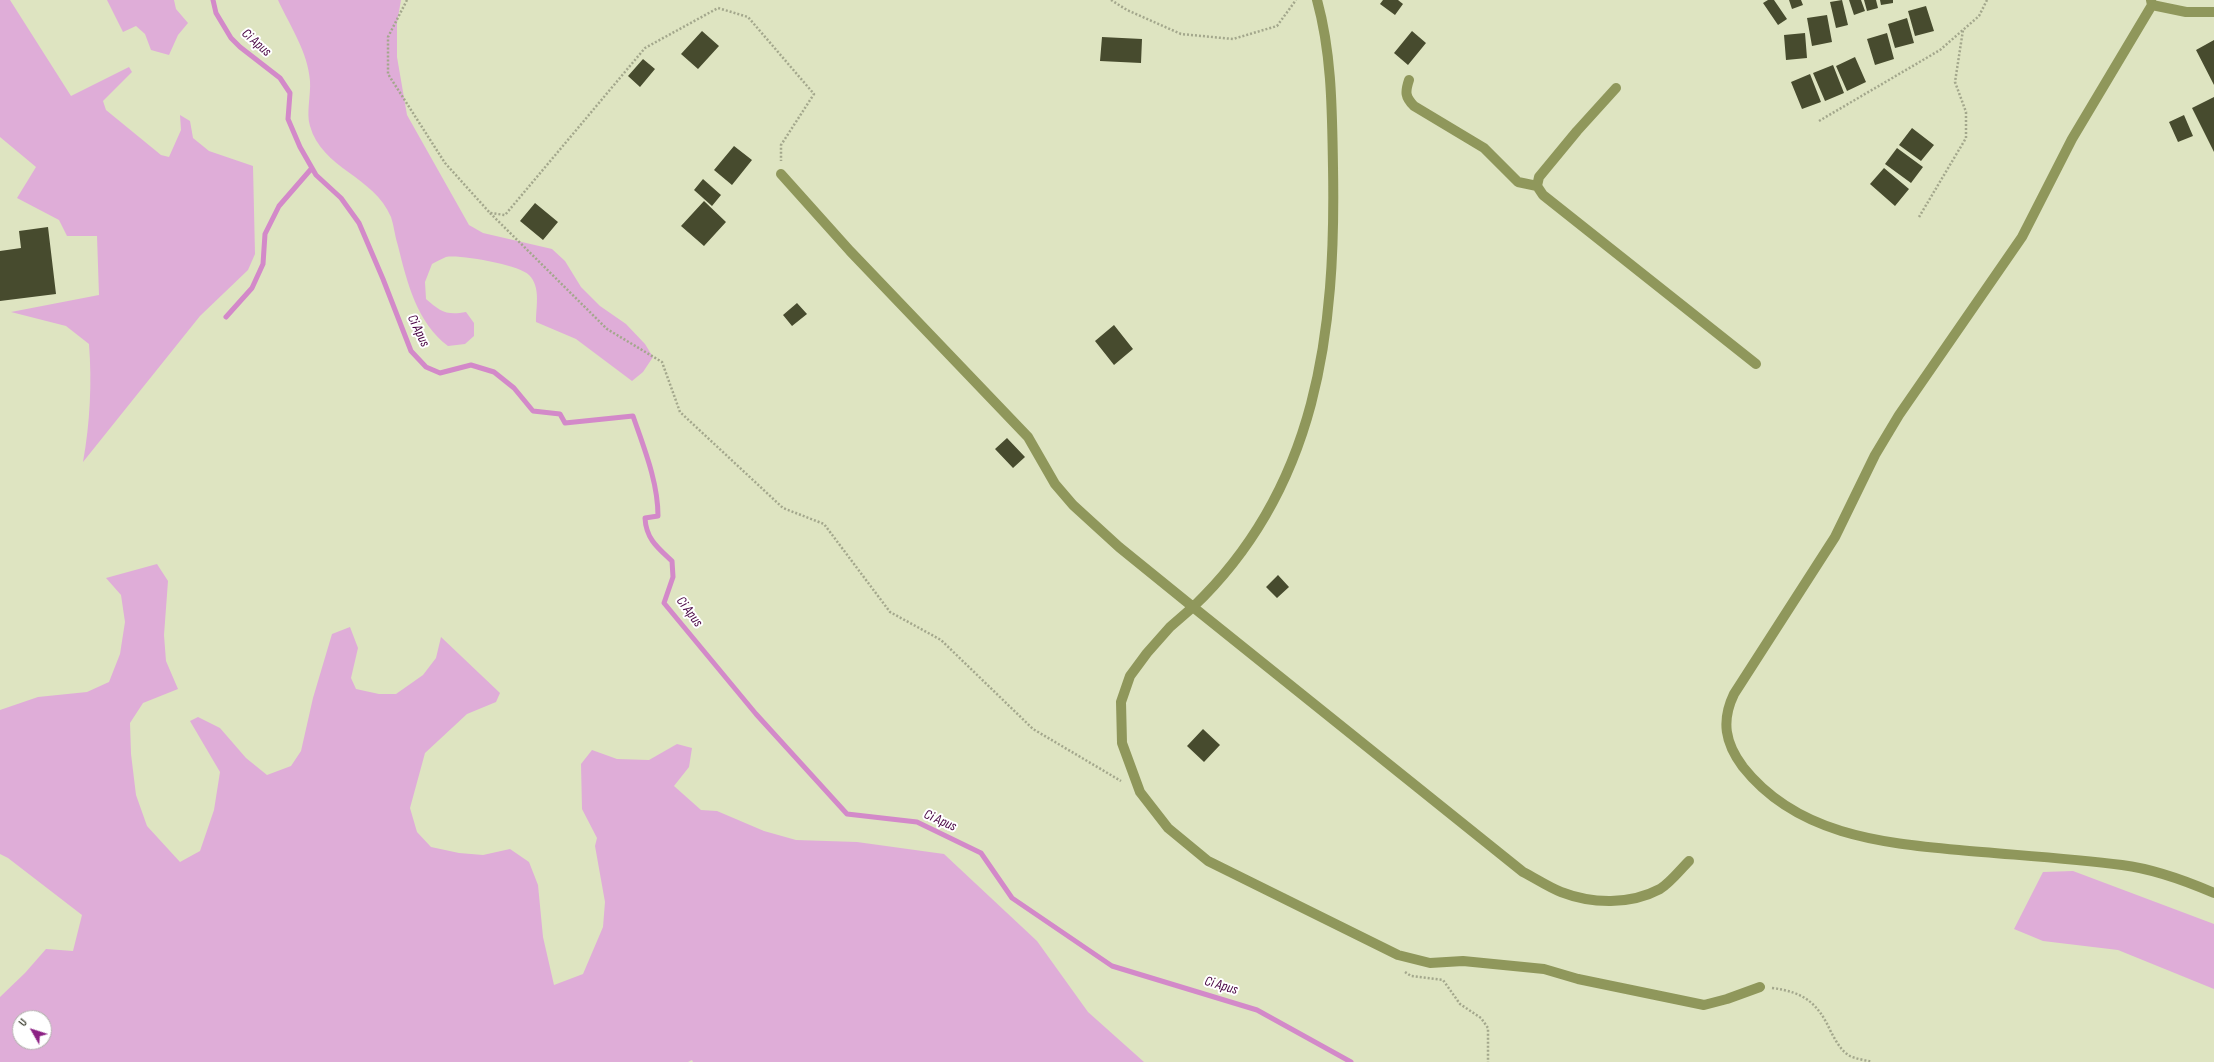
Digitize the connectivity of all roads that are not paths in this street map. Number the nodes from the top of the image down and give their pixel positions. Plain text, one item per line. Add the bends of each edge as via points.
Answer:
1 (1317, 0) edge
2 (2151, 3) edge
3 (2214, 12) edge
4 (1409, 80) dead end
5 (1616, 88) dead end
6 (781, 174) road end
7 (1537, 186) junction
8 (1756, 364) dead end
9 (1192, 607) junction
10 (1689, 861) dead end
11 (2214, 893) edge
12 (1760, 987) road end

1 - 9 street via 1332,91 1334,204 1328,313 1318,378 1294,460 1264,518 1232,566
2 - 3 street via 2186,12
2 - 11 street via 2072,139 2022,237 1875,454 1835,538 1734,694 1725,721 1728,740 1737,758 1751,776 1784,806 1832,829 1890,844 2123,865 2177,876
4 - 7 street via 1405,93 1406,98 1414,106 1484,148 1518,182
5 - 7 street via 1577,130 1539,177
6 - 9 street via 850,251 1028,438 1055,484 1072,505
7 - 8 street via 1543,195
9 - 10 street via 1523,872 1560,892 1580,898 1618,901 1638,898 1661,888
9 - 12 street via 1170,627 1130,676 1121,702 1122,743 1140,792 1168,828 1208,861 1398,956 1430,963 1463,961 1544,969 1578,979 1704,1005 1727,1000

